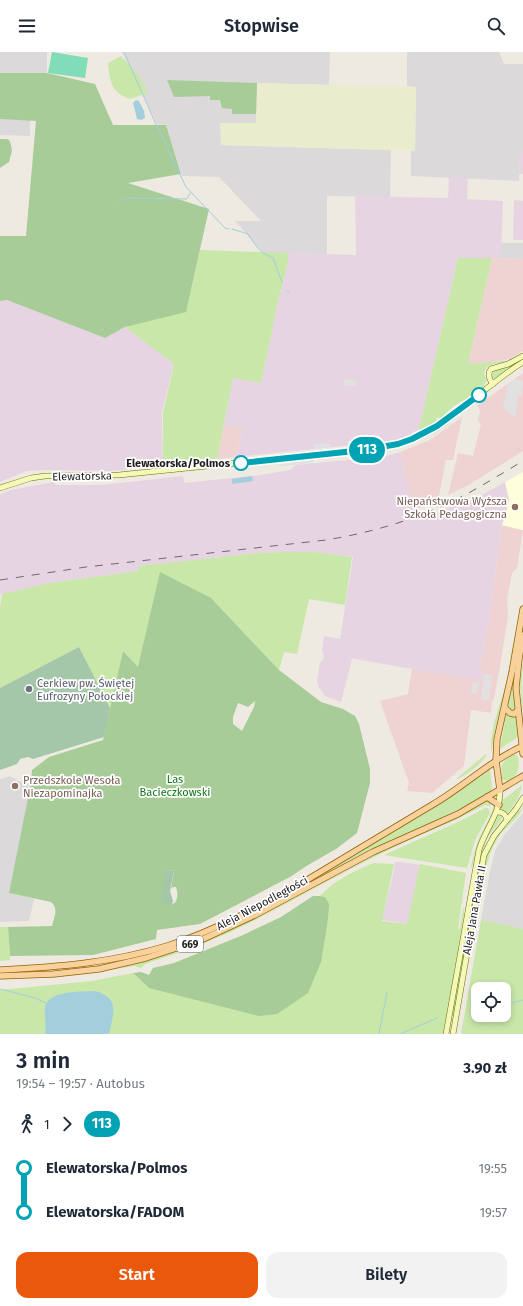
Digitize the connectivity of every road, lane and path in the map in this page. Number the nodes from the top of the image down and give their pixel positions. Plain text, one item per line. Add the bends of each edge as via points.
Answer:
1 (523, 356) edge
2 (523, 362) edge
3 (492, 384) junction
4 (0, 488) edge
5 (523, 609) edge
6 (523, 635) edge
7 (505, 706) junction
8 (518, 710) junction
9 (522, 746) edge
10 (523, 754) edge
11 (496, 761) junction
12 (523, 776) edge
13 (500, 790) junction
14 (488, 797) junction
15 (523, 798) edge
16 (499, 805) junction
17 (497, 812) junction
18 (507, 819) junction
19 (0, 967) edge
20 (43, 968) junction
21 (0, 970) edge
22 (44, 974) junction
23 (0, 976) edge
24 (0, 980) edge
25 (448, 1019) junction
26 (455, 1020) junction
27 (446, 1034) edge
28 (453, 1034) edge

1 - 3 street via 491,369 489,378
2 - 3 street, Elewatorska
3 - 4 street, Elewatorska via 437,426 412,439 382,448 119,475 45,476
5 - 7 main road
6 - 8 main road via 516,680
7 - 8 main road via 510,713 514,714
7 - 11 main road via 497,739
8 - 9 main road
9 - 10 main road
9 - 11 main road, 669
11 - 13 main road
11 - 20 main road, Aleja Niepodległości / 669 via 450,795 286,892 219,926 168,946 118,958 90,964
12 - 13 main road, 669
13 - 14 main road, Aleja Niepodległości / 669
13 - 16 street, Aleja Jana Pawła II
14 - 16 main road
14 - 22 main road, Aleja Niepodległości / 669 via 458,814 373,852 255,915 201,940 106,967
15 - 18 street, Aleja Jana Pawła II
16 - 17 street, Aleja Jana Pawła II
17 - 18 street via 505,814
17 - 25 street, Aleja Jana Pawła II via 479,850
18 - 26 street, Aleja Jana Pawła II via 484,855
19 - 20 main road
20 - 21 main road, Aleja Niepodległości / 669
22 - 23 main road, Aleja Niepodległości / 669
22 - 24 main road
25 - 26 street
25 - 27 street, Aleja Jana Pawła II
26 - 28 street, Aleja Jana Pawła II

